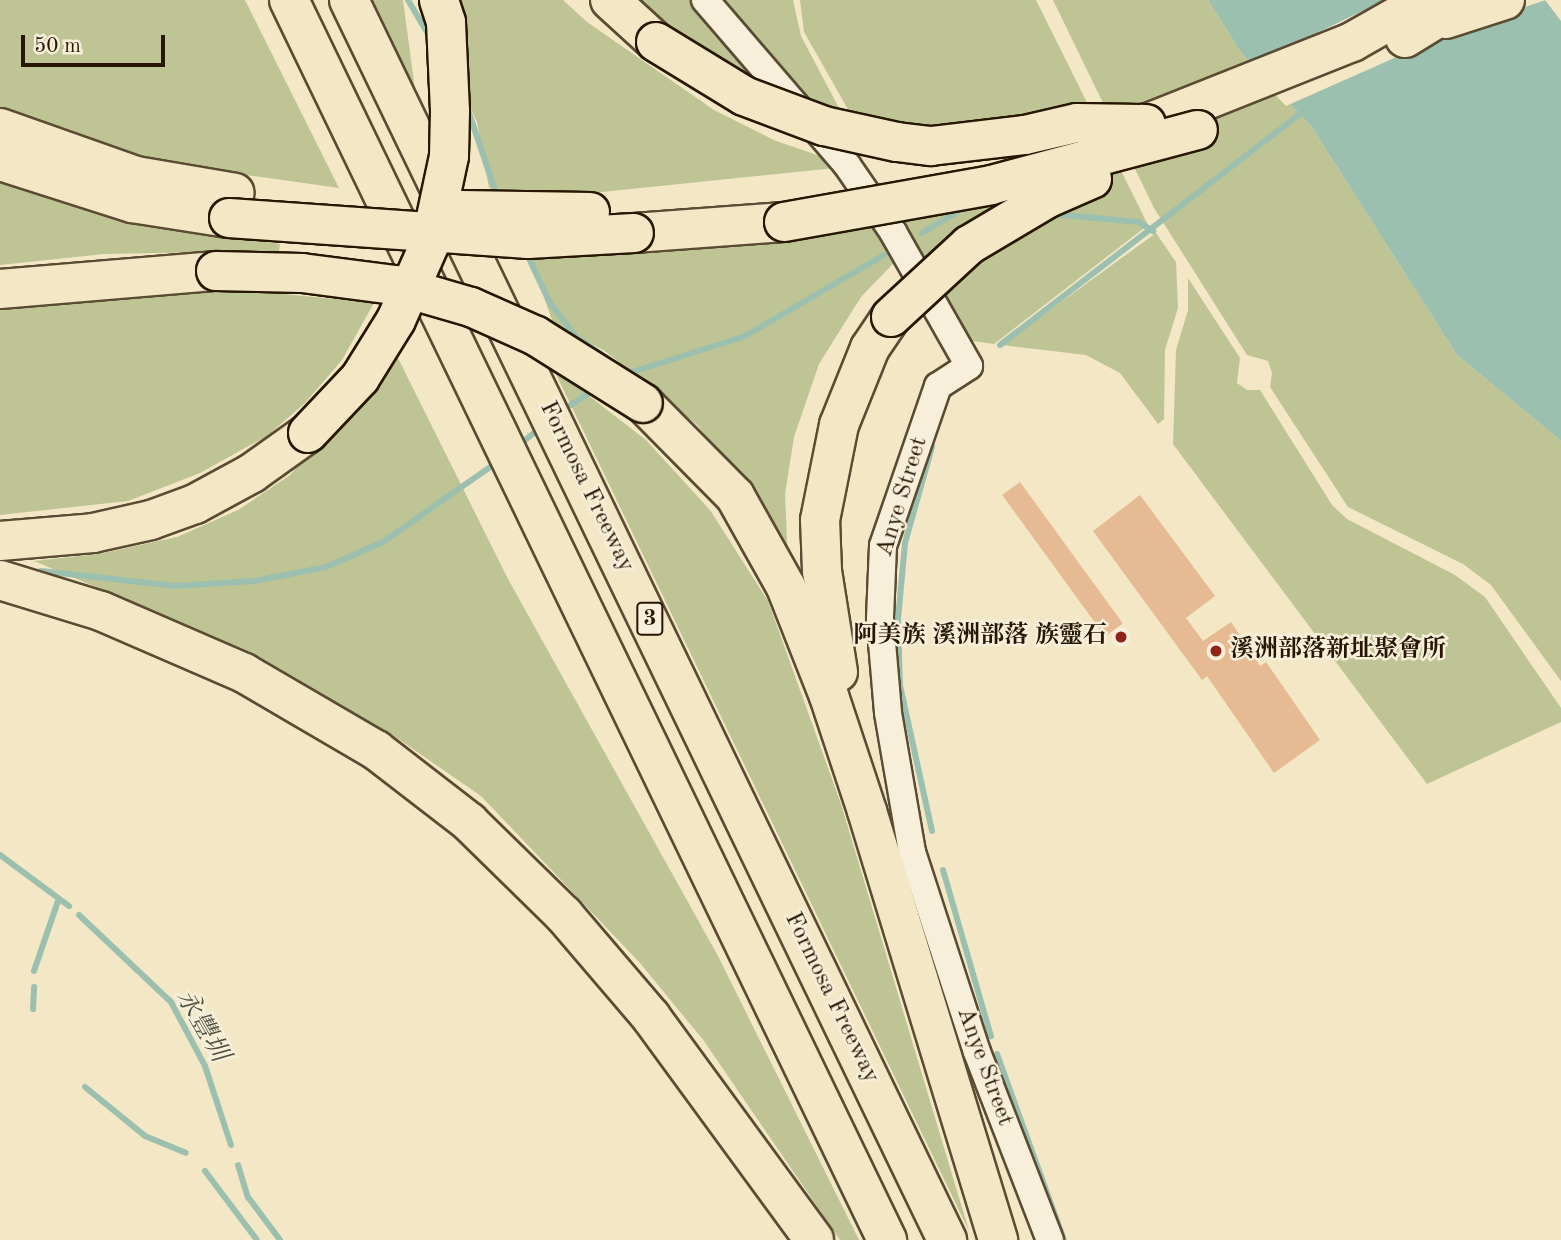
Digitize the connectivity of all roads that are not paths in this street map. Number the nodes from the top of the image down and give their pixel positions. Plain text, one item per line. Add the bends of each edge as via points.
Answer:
1 (281, 0) edge
2 (289, 0) edge
3 (349, 0) edge
4 (439, 0) edge
5 (610, 0) edge
6 (705, 0) edge
7 (1467, 0) edge
8 (1506, 0) edge
9 (1430, 12) edge
10 (318, 61) junction
11 (1146, 124) junction
12 (0, 128) edge
13 (1198, 130) junction
14 (0, 162) edge
15 (232, 205) junction
16 (783, 211) junction
17 (0, 289) edge
18 (0, 541) edge
19 (0, 580) edge
20 (867, 811) junction
21 (814, 1240) edge
22 (887, 1240) edge
23 (947, 1240) edge
24 (998, 1240) edge
25 (1049, 1240) edge

1 - 10 highway
2 - 10 highway, 3
3 - 23 highway, Formosa Freeway / 3
4 - 18 highway, bridge via 446,22 449,156 430,241 396,320 360,378 308,433 195,504 93,533
5 - 11 highway, bridge via 656,42 744,96 824,126 897,142 942,145 1077,123
6 - 25 street, Anye Street via 847,165 892,232 969,366 939,386 883,546 881,632 888,713 912,852 977,1052
7 - 9 highway
8 - 9 highway
9 - 11 highway
9 - 13 highway via 1370,57
10 - 22 highway, 3
11 - 16 highway, bridge
12 - 15 highway
13 - 16 highway, bridge via 990,185
13 - 20 highway, bridge via 1048,198 970,245 891,317 870,348 839,425 820,520 830,634
14 - 15 highway via 132,203
15 - 16 highway, bridge via 480,211 636,223
17 - 20 highway, bridge via 216,271 302,273 395,285 471,307 537,336 643,402 735,496 786,587 830,696
19 - 21 highway via 101,611 244,673 376,750 438,797 522,870 652,1017
20 - 24 highway

